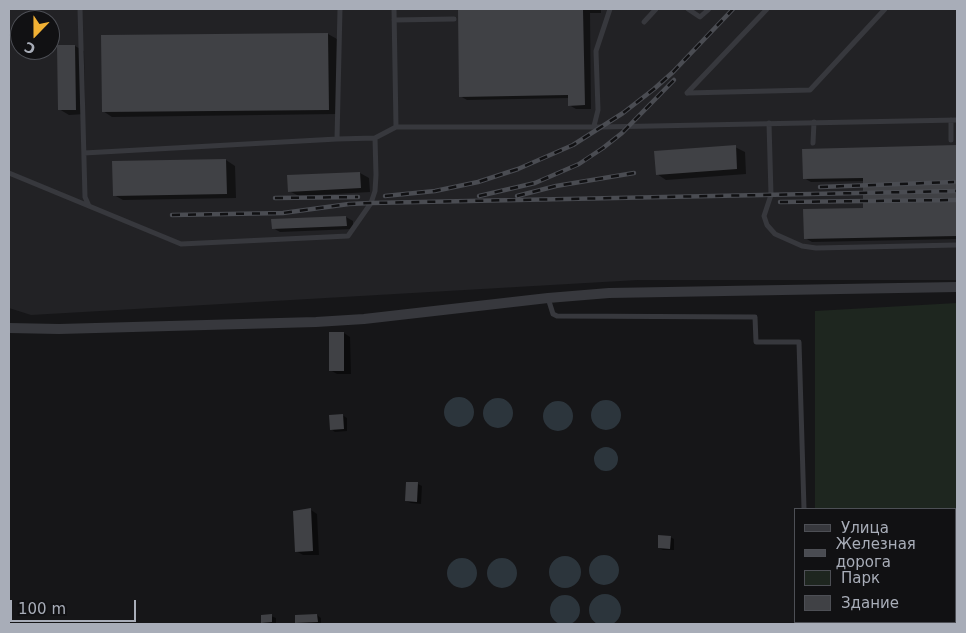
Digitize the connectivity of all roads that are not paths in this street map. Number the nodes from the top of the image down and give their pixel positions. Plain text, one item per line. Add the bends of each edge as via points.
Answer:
1 (80, 9) edge
2 (340, 9) edge
3 (394, 9) edge
4 (610, 9) edge
5 (656, 9) edge
6 (688, 9) edge
7 (709, 9) edge
8 (767, 9) edge
9 (884, 9) edge
10 (454, 19) dead end
11 (394, 20) junction
12 (644, 22) dead end
13 (954, 120) edge
14 (814, 122) junction
15 (769, 123) junction
16 (594, 126) junction
17 (396, 127) junction
18 (375, 138) junction
19 (337, 139) junction
20 (951, 140) dead end
21 (813, 143) dead end
22 (84, 153) junction
23 (9, 173) edge
24 (89, 206) junction
25 (957, 245) edge
26 (957, 287) edge
27 (548, 298) junction
28 (9, 328) edge
29 (804, 508) edge

1 - 22 lane
2 - 19 lane
3 - 11 lane
4 - 16 lane via 596,51 598,110
5 - 12 lane
6 - 7 lane via 700,17
8 - 9 lane via 687,93 810,90
10 - 11 lane
11 - 17 lane
13 - 14 lane
13 - 20 lane
14 - 15 lane
14 - 21 lane
15 - 16 lane
15 - 25 lane via 771,195 764,216 775,234 802,246 816,248
16 - 17 lane
17 - 18 lane
18 - 19 lane
18 - 24 lane via 375,191 348,236 181,244
19 - 22 lane
22 - 24 lane via 85,197
23 - 24 lane
26 - 27 street via 610,293
27 - 28 street via 364,319
27 - 29 lane via 553,314 557,316 755,318 756,342 800,342

